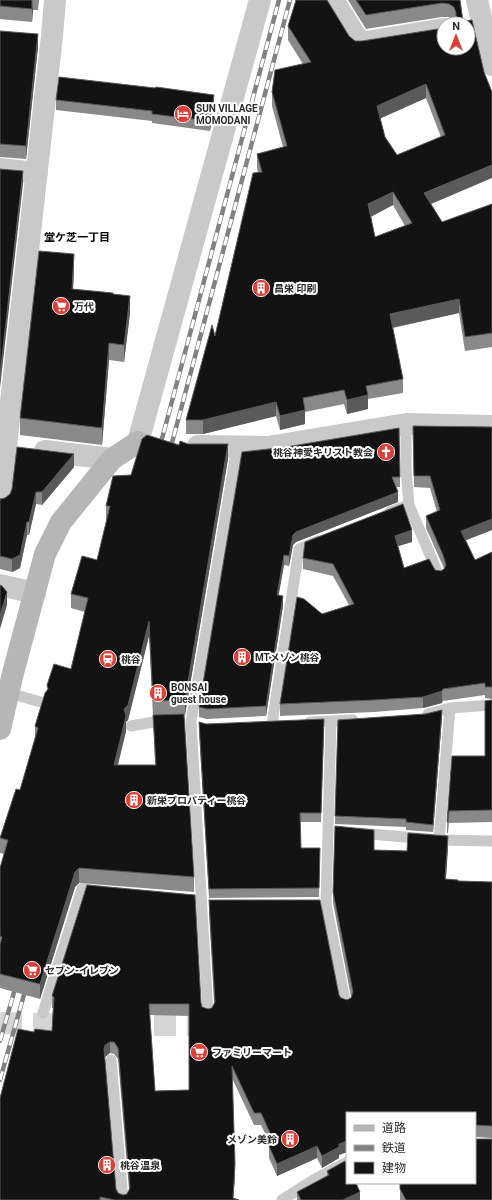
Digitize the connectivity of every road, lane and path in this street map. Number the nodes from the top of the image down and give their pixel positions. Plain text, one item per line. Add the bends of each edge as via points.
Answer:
1 (55, 0) edge
2 (260, 0) edge
3 (333, 0) edge
4 (477, 0) edge
5 (476, 16) edge
6 (476, 25) edge
7 (436, 30) edge
8 (30, 34) edge
9 (52, 36) junction
10 (492, 65) edge
11 (0, 169) edge
12 (37, 173) junction
13 (406, 424) junction
14 (492, 426) edge
15 (6, 446) junction
16 (188, 446) edge
17 (237, 447) junction
18 (112, 459) junction
19 (0, 498) edge
20 (409, 505) junction
21 (380, 516) edge
22 (328, 537) edge
23 (439, 576) edge
24 (0, 585) edge
25 (35, 593) junction
26 (8, 693) junction
27 (41, 702) edge
28 (492, 705) edge
29 (450, 708) junction
30 (416, 715) edge
31 (367, 720) edge
32 (331, 722) junction
33 (188, 723) junction
34 (286, 723) edge
35 (301, 723) edge
36 (0, 725) edge
37 (131, 726) dead end
38 (327, 830) junction
39 (440, 840) junction
40 (492, 841) edge
41 (112, 892) edge
42 (346, 1005) edge
43 (43, 1013) dead end
44 (208, 1014) edge
45 (111, 1060) dead end
46 (346, 1163) edge
47 (123, 1200) edge
48 (282, 1200) edge

1 - 9 street
2 - 18 street via 138,442
3 - 7 street via 360,43
4 - 5 street
6 - 10 street
8 - 9 street
9 - 12 street
11 - 12 street
12 - 15 street
13 - 14 street
13 - 17 street via 268,447
13 - 20 lane
15 - 18 street
15 - 19 street
16 - 17 street
17 - 33 lane
18 - 25 street via 61,522 45,554
20 - 21 lane
20 - 23 lane
22 - 34 lane via 299,549 268,724
24 - 25 street
25 - 26 street
26 - 27 lane
26 - 36 street
28 - 29 lane
29 - 30 lane
29 - 39 lane
31 - 32 lane
32 - 35 lane
32 - 38 lane
33 - 37 lane via 154,722
33 - 44 lane
38 - 39 lane
38 - 42 lane via 322,904
39 - 40 lane
41 - 43 lane via 82,889
45 - 47 lane
46 - 48 lane

